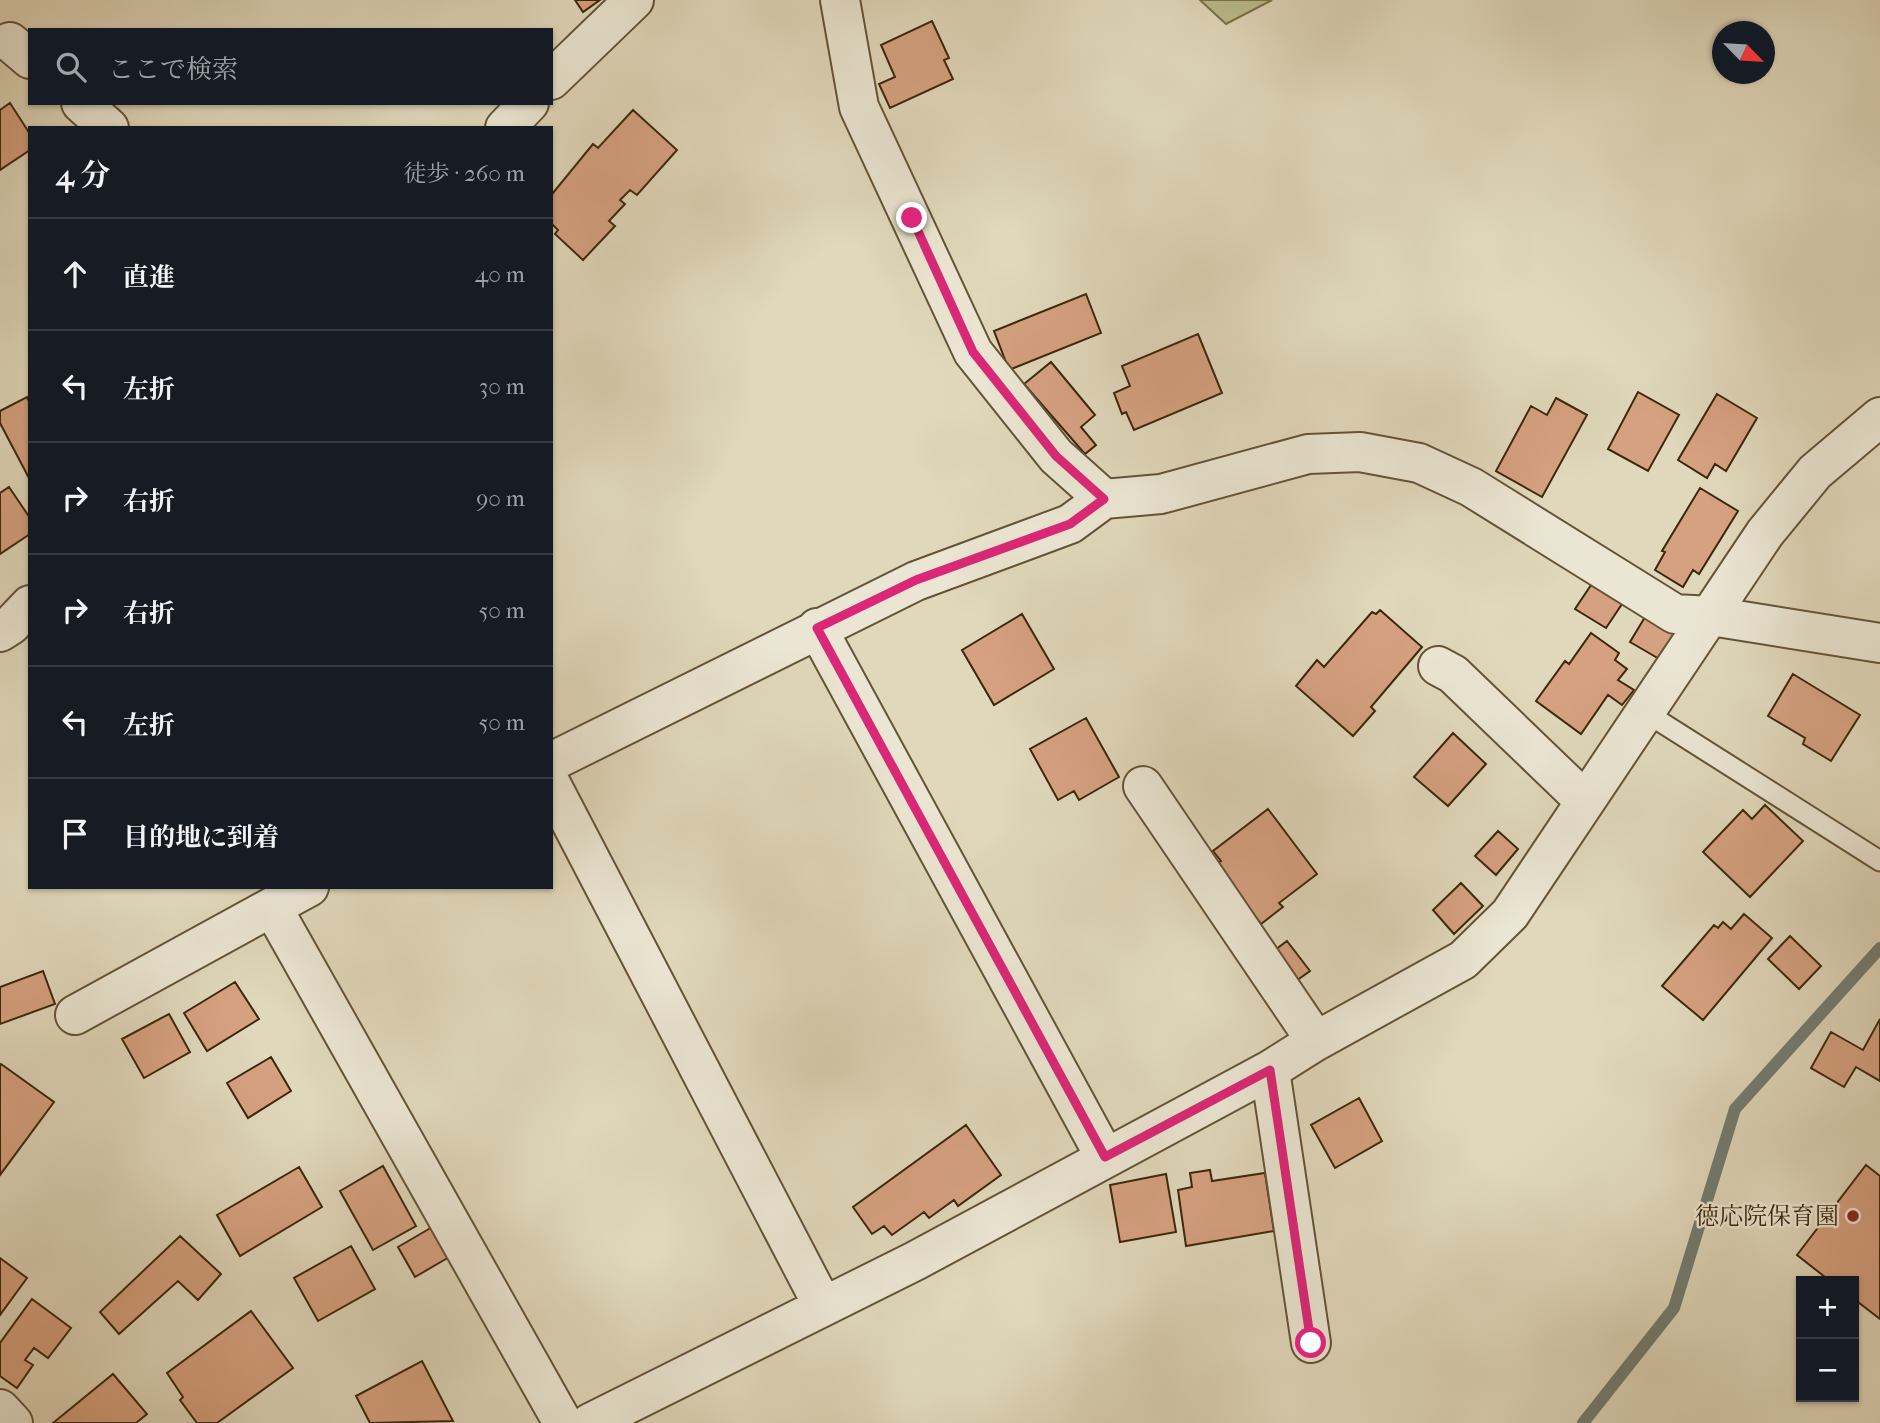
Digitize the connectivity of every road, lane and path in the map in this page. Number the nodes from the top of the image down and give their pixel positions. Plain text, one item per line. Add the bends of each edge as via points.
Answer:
1 (634, 0) edge
2 (839, 0) edge
3 (553, 78) edge
4 (82, 105) edge
5 (527, 105) edge
6 (107, 126) edge
7 (507, 126) edge
8 (1880, 417) edge
9 (1104, 499) junction
10 (28, 607) edge
11 (1711, 616) junction
12 (817, 628) junction
13 (0, 632) edge
14 (1880, 643) edge
15 (1437, 666) dead end
16 (1645, 712) junction
17 (553, 761) edge
18 (1143, 786) dead end
19 (553, 788) edge
20 (1585, 801) junction
21 (1880, 861) edge
22 (305, 889) edge
23 (272, 907) junction
24 (75, 1015) dead end
25 (1316, 1041) junction
26 (1270, 1070) junction
27 (1105, 1157) junction
28 (823, 1306) junction
29 (1311, 1343) dead end
30 (0, 1409) edge
31 (13, 1423) edge
32 (563, 1423) edge
33 (590, 1423) edge

1 - 3 street
2 - 9 street via 859,107 973,352 1056,456
4 - 6 street
5 - 7 street
8 - 11 street via 1815,472 1765,533
9 - 11 street via 1161,494 1308,454 1360,452 1419,463 1471,486 1675,614
9 - 12 street via 1070,524 916,580
10 - 13 street
11 - 14 street
11 - 16 street
12 - 17 street
12 - 27 street
15 - 20 street via 1453,674
16 - 20 street
16 - 21 lane
18 - 25 street
19 - 28 street
20 - 25 street via 1510,914 1463,960
22 - 23 street
23 - 24 street
23 - 32 street
25 - 26 street
26 - 27 street
26 - 29 street
27 - 28 street
28 - 33 street
30 - 31 street

